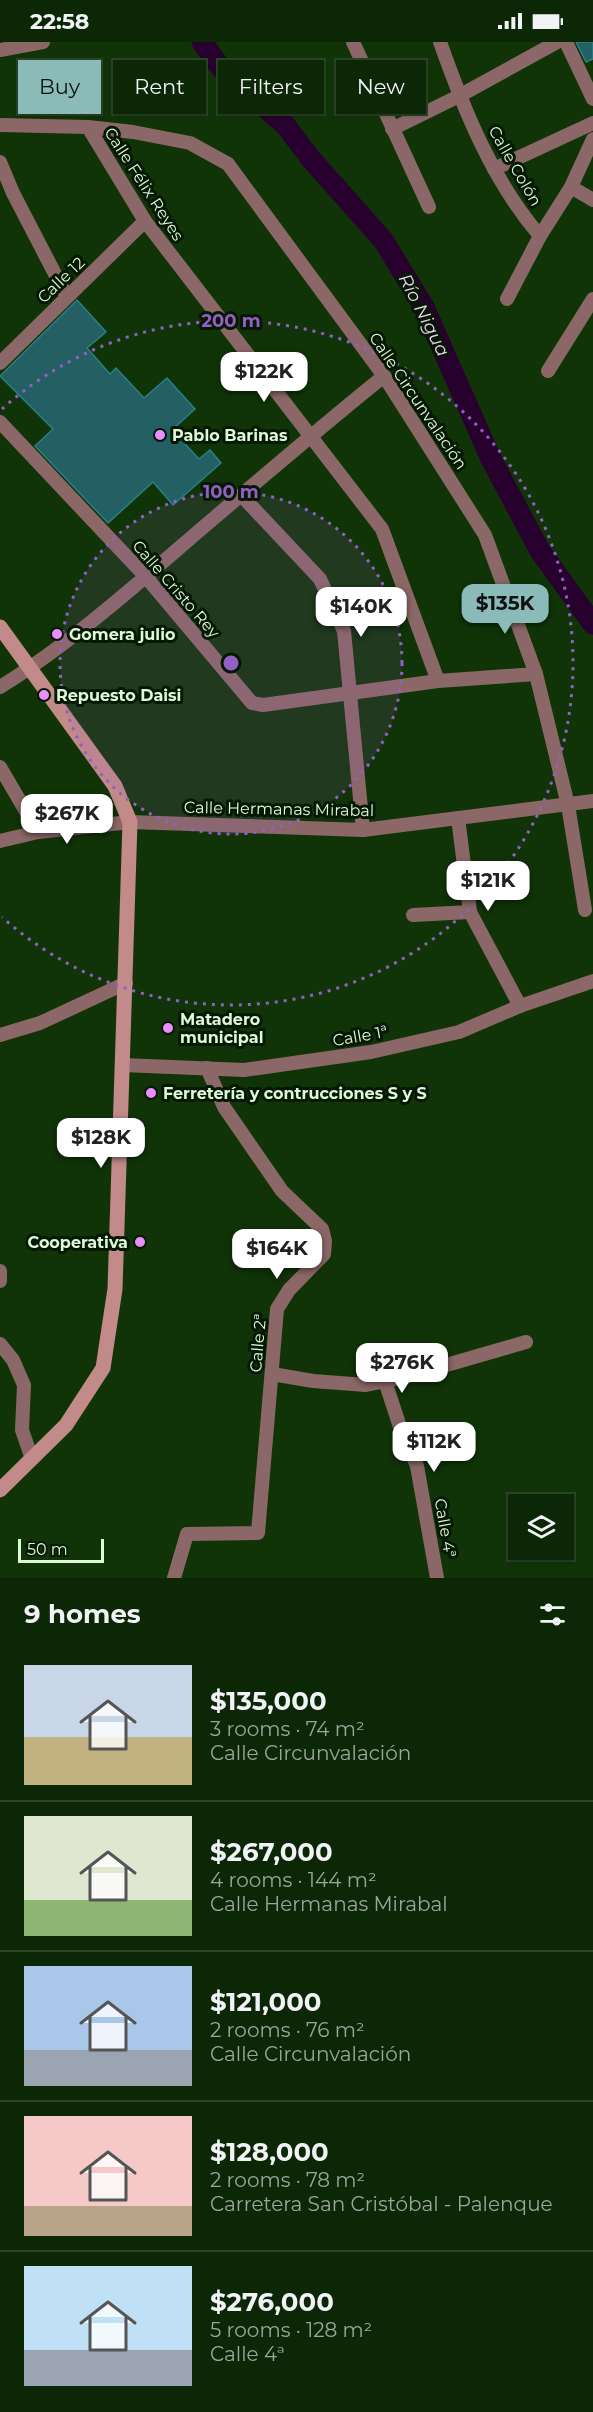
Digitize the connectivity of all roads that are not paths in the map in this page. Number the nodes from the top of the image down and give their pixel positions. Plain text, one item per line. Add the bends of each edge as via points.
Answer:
1 (43, 42) edge
2 (353, 42) edge
3 (440, 42) edge
4 (557, 42) edge
5 (566, 42) edge
6 (0, 50) edge
7 (459, 96) junction
8 (593, 99) edge
9 (593, 123) edge
10 (0, 125) edge
11 (88, 127) junction
12 (392, 129) junction
13 (593, 139) edge
14 (0, 162) edge
15 (494, 169) junction
16 (571, 187) junction
17 (593, 200) edge
18 (429, 207) dead end
19 (145, 222) junction
20 (540, 236) junction
21 (67, 297) junction
22 (507, 299) dead end
23 (593, 299) edge
24 (0, 363) edge
25 (548, 371) dead end
26 (384, 375) junction
27 (0, 422) edge
28 (309, 436) junction
29 (241, 495) junction
30 (146, 577) junction
31 (0, 627) edge
32 (31, 668) junction
33 (536, 674) junction
34 (438, 681) junction
35 (0, 687) edge
36 (352, 694) junction
37 (0, 767) edge
38 (593, 801) edge
39 (568, 805) junction
40 (458, 818) junction
41 (130, 822) junction
42 (363, 830) junction
43 (38, 832) junction
44 (0, 841) edge
45 (585, 910) dead end
46 (470, 912) junction
47 (413, 915) dead end
48 (593, 981) edge
49 (126, 983) junction
50 (520, 1006) junction
51 (0, 1035) edge
52 (122, 1065) junction
53 (207, 1068) junction
54 (0, 1271) edge
55 (0, 1281) edge
56 (526, 1342) dead end
57 (0, 1344) edge
58 (272, 1374) junction
59 (385, 1381) junction
60 (32, 1459) junction
61 (0, 1490) edge
62 (174, 1578) edge
63 (437, 1578) edge

1 - 6 street
2 - 12 street
3 - 7 street, Calle Colón
4 - 7 street
5 - 8 street
7 - 12 street
7 - 15 street, Calle Colón
9 - 15 street
10 - 11 street, Calle Circunvalación
11 - 19 street, Calle Félix Reyes
11 - 26 street, Calle Circunvalación via 190,143 228,164
12 - 18 street
13 - 16 street
14 - 21 street
15 - 20 street, Calle Colón via 517,209
16 - 17 street
16 - 20 street
19 - 21 street, Calle 12
19 - 28 street, Calle Félix Reyes
20 - 22 street
21 - 24 street, Calle 12
23 - 25 street
26 - 28 street
26 - 33 street, Calle Circunvalación via 484,535
27 - 30 street, Calle Cristo Rey
28 - 29 street
28 - 34 street, Calle Félix Reyes via 382,529
29 - 30 street
29 - 36 street via 320,579 344,631
30 - 32 street
30 - 36 street, Calle Cristo Rey via 252,702 263,705
31 - 32 main road
32 - 35 street
32 - 41 main road via 115,786
33 - 34 street, Calle Cristo Rey
33 - 39 street, Calle Circunvalación
34 - 36 street, Calle Cristo Rey
36 - 42 street
37 - 43 street
38 - 39 street, Calle Hermanas Mirabal
39 - 40 street, Calle Hermanas Mirabal
39 - 45 street, Calle Circunvalación
40 - 42 street, Calle Hermanas Mirabal
40 - 46 street
41 - 42 street, Calle Hermanas Mirabal
41 - 43 street, Calle Hermanas Mirabal
41 - 49 main road
43 - 44 street, Calle Hermanas Mirabal
46 - 47 street
46 - 50 street
48 - 50 street, Calle 1ª
49 - 51 street via 40,1023
49 - 52 main road
50 - 53 street, Calle 1ª via 459,1032 371,1052 244,1070
52 - 53 street, Calle 1ª
52 - 60 main road via 115,1289 103,1368 66,1425
53 - 58 street, Calle 2ª via 224,1107 282,1191 322,1229 325,1241 324,1254 276,1309
54 - 55 street
56 - 59 street
57 - 60 street via 13,1360 24,1385 22,1430
58 - 59 street via 312,1381
58 - 62 street, Calle 2ª via 258,1533 187,1534
59 - 63 street, Calle 4ª via 417,1466
60 - 61 main road

